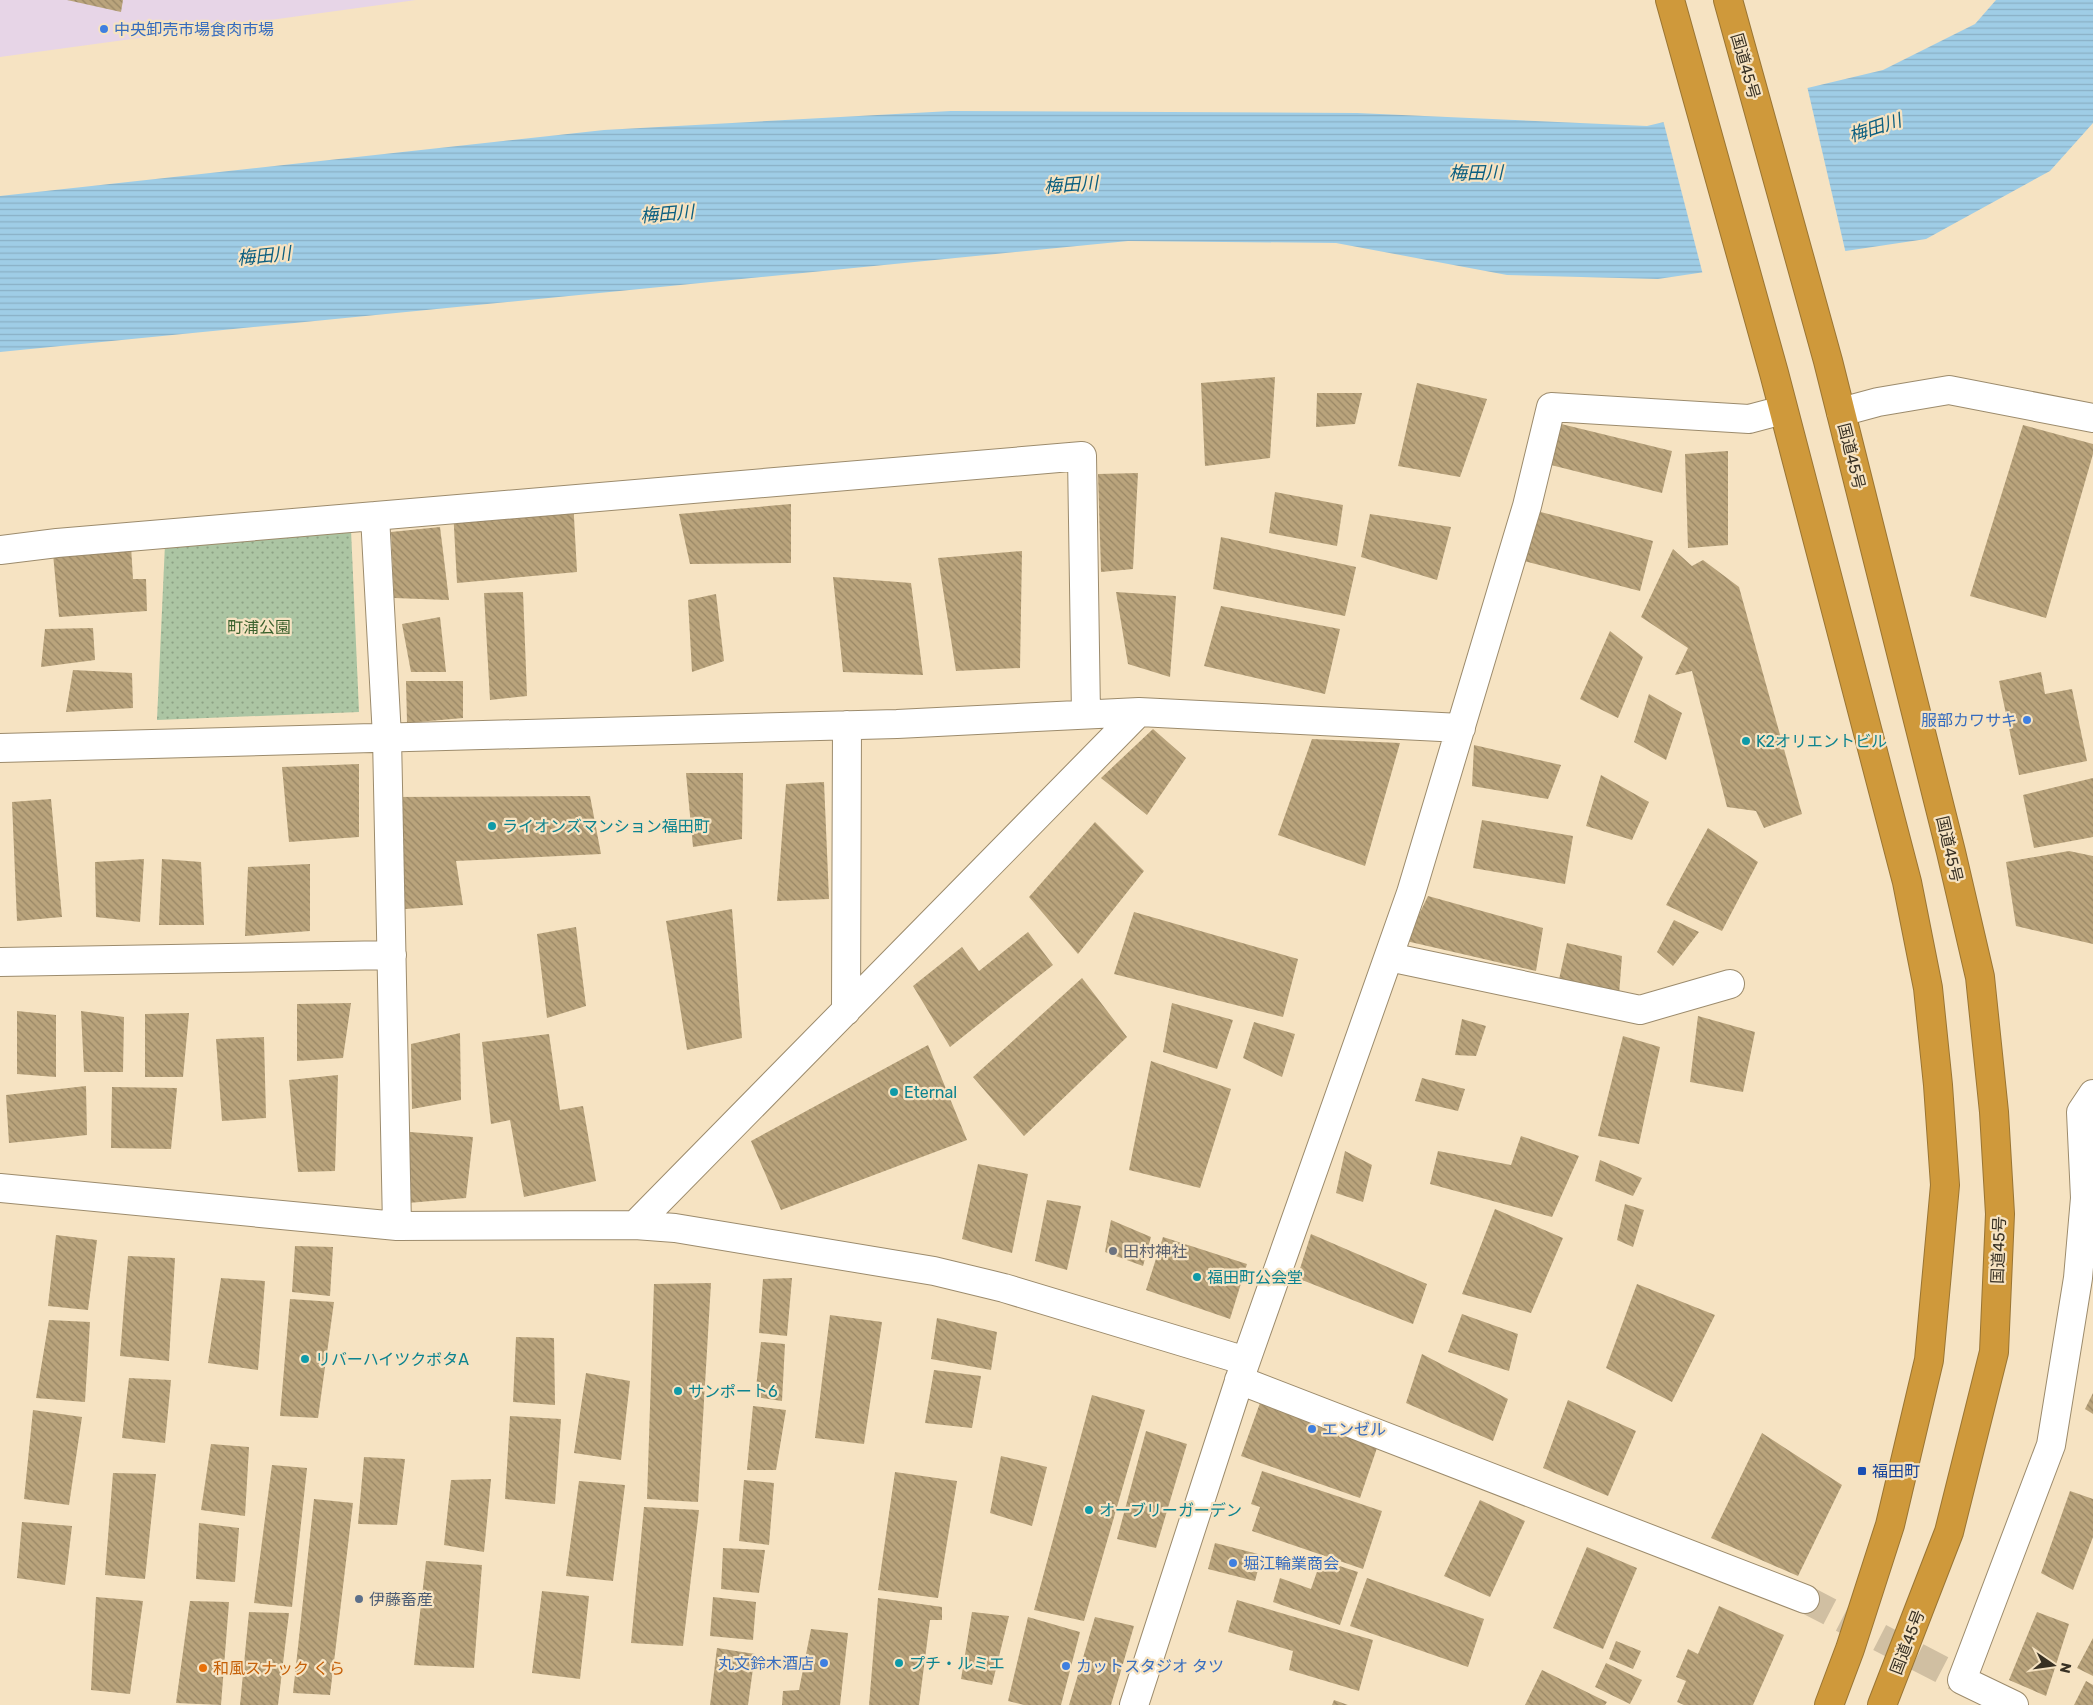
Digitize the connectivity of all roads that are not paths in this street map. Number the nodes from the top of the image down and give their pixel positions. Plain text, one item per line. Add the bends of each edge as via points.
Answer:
1 (1670, 0) edge
2 (1728, 0) edge
3 (1783, 410) junction
4 (1841, 412) junction
5 (2093, 418) edge
6 (375, 516) junction
7 (0, 550) edge
8 (1139, 712) junction
9 (1086, 714) junction
10 (847, 725) junction
11 (1461, 728) junction
12 (387, 737) junction
13 (0, 748) edge
14 (392, 956) junction
15 (1389, 957) junction
16 (0, 962) edge
17 (1730, 984) dead end
18 (846, 1011) junction
19 (2093, 1094) edge
20 (0, 1188) edge
21 (636, 1224) junction
22 (397, 1226) junction
23 (1243, 1371) junction
24 (1805, 1599) tunnel mouth
25 (1134, 1705) edge
26 (1829, 1705) edge
27 (1882, 1705) edge
28 (2014, 1705) edge

1 - 3 highway
2 - 4 highway, 国道45号
3 - 11 street via 1749,419 1551,407 1527,506
3 - 26 highway via 1907,882 1928,988 1945,1185 1929,1360 1890,1525
4 - 5 street via 1949,390
4 - 27 highway, 国道45号 via 1980,977 1994,1112 2000,1214 1994,1352 1949,1532
6 - 7 street
6 - 9 street via 1082,456
6 - 12 street
8 - 9 street
8 - 11 street
8 - 18 street
9 - 10 street
10 - 12 street
10 - 18 street
11 - 15 street
12 - 13 street
12 - 14 street
14 - 16 street
14 - 22 street
15 - 17 street via 1640,1010
15 - 23 street
18 - 21 street
19 - 28 street via 2082,1112 2085,1198 2079,1269 2051,1446 1962,1680
20 - 22 street
21 - 22 street
21 - 23 street via 934,1271 1004,1288
23 - 24 street
23 - 25 street

